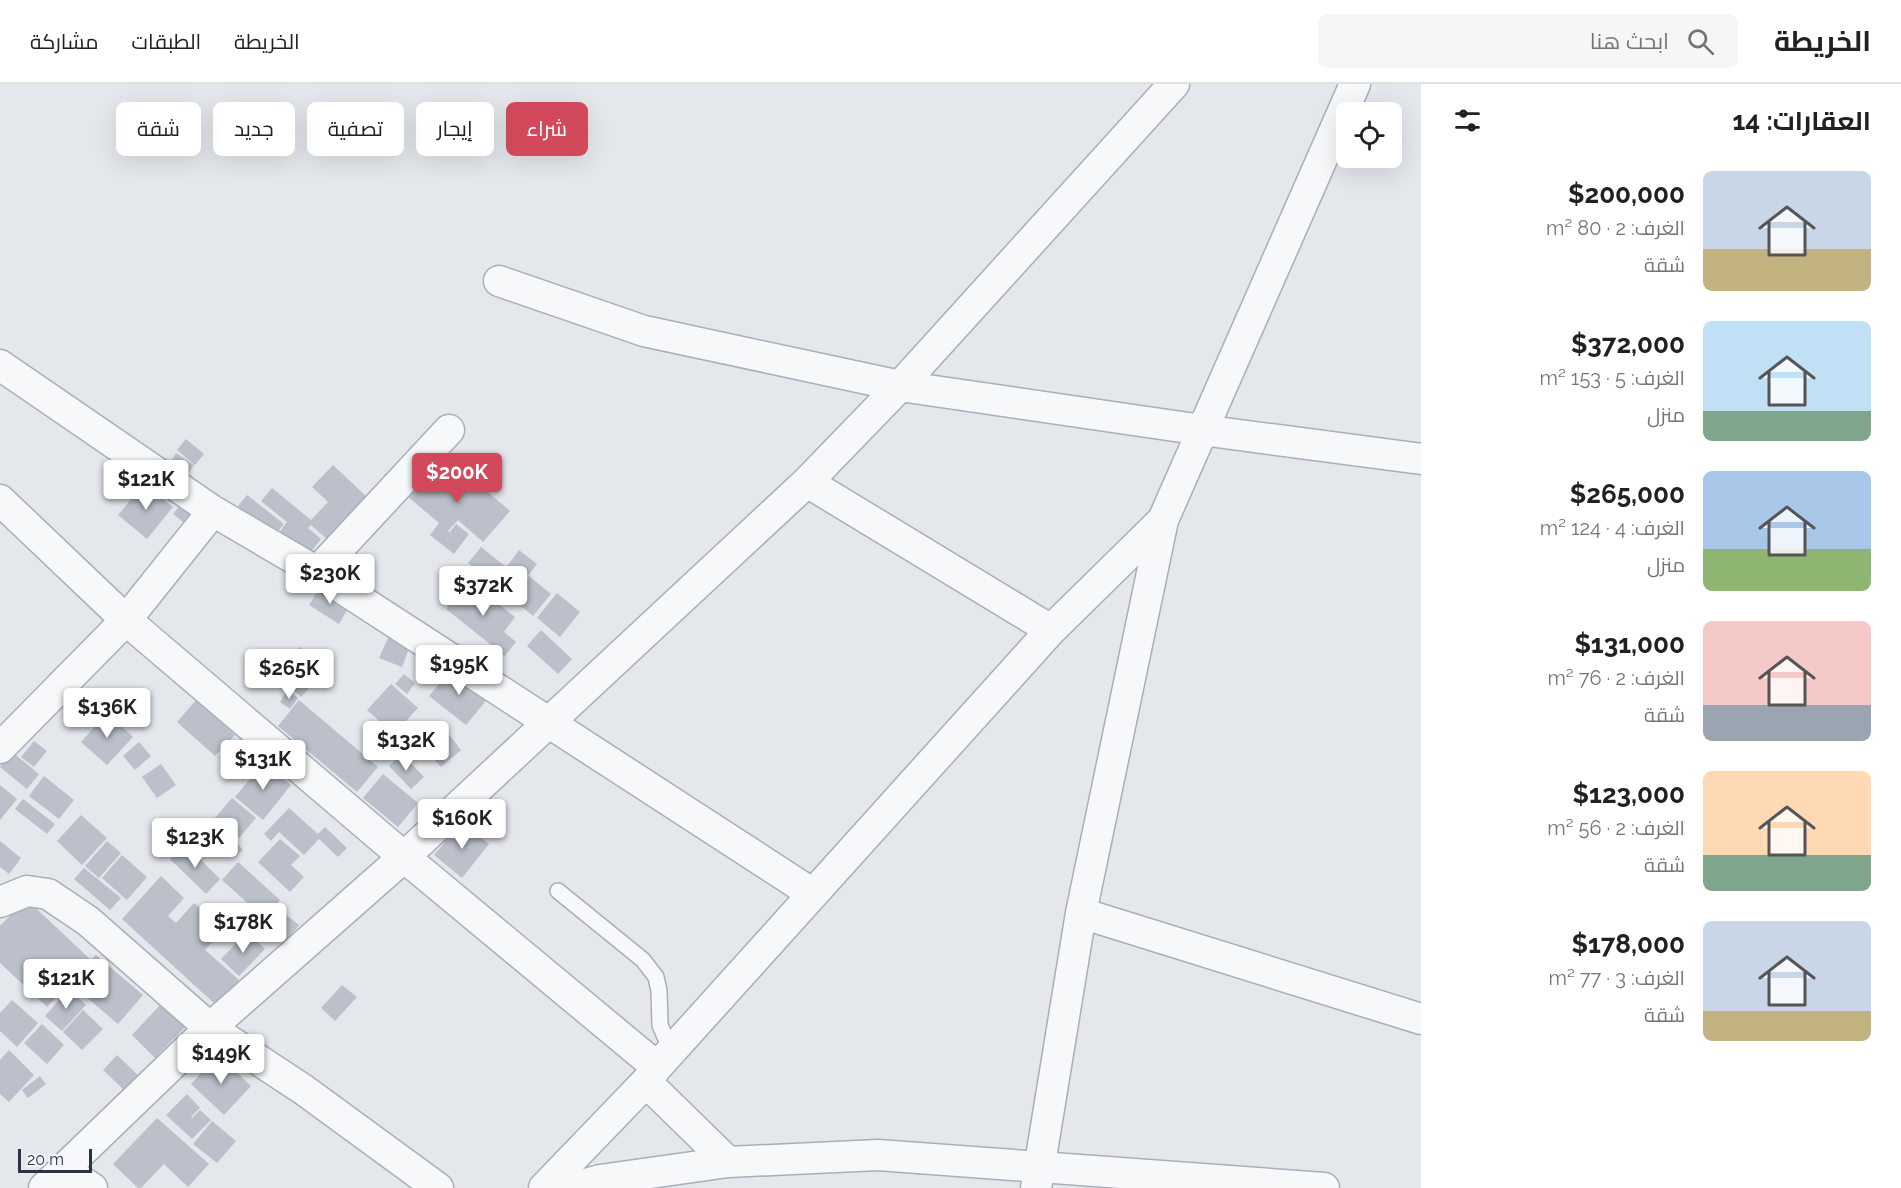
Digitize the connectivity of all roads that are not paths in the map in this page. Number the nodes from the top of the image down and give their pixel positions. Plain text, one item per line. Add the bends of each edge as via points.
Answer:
1 (1174, 84) edge
2 (1355, 84) edge
3 (499, 281) dead end
4 (0, 364) edge
5 (900, 387) junction
6 (449, 430) dead end
7 (1202, 430) junction
8 (1421, 459) edge
9 (807, 483) junction
10 (0, 500) edge
11 (213, 511) junction
12 (1163, 520) junction
13 (317, 572) junction
14 (126, 620) junction
15 (1051, 630) junction
16 (550, 721) junction
17 (0, 748) edge
18 (404, 857) junction
19 (558, 891) dead end
20 (813, 894) junction
21 (0, 902) edge
22 (1081, 913) junction
23 (1421, 1019) edge
24 (210, 1028) junction
25 (658, 1067) junction
26 (728, 1162) junction
27 (1038, 1178) edge
28 (53, 1179) edge
29 (92, 1188) edge
30 (438, 1188) edge
31 (544, 1188) edge
32 (573, 1188) edge
33 (1324, 1188) edge

1 - 5 street
2 - 7 street
3 - 5 street via 644,331
4 - 11 street
5 - 7 street
5 - 9 street
6 - 13 street
7 - 8 street
7 - 12 street
9 - 15 street
9 - 16 street
10 - 14 street
11 - 13 street
11 - 14 street
12 - 15 street
12 - 22 street
13 - 16 street
14 - 17 street
14 - 18 street
15 - 20 street
16 - 18 street
16 - 20 street
18 - 24 street
18 - 25 street
19 - 25 lane via 642,960 656,977
20 - 25 street
21 - 24 street via 27,891 48,894 88,921
22 - 23 street
22 - 27 street
24 - 28 street
24 - 30 street via 304,1090
25 - 26 street
25 - 31 street
26 - 27 street via 878,1155
26 - 32 street via 600,1180
27 - 33 street
28 - 29 street

